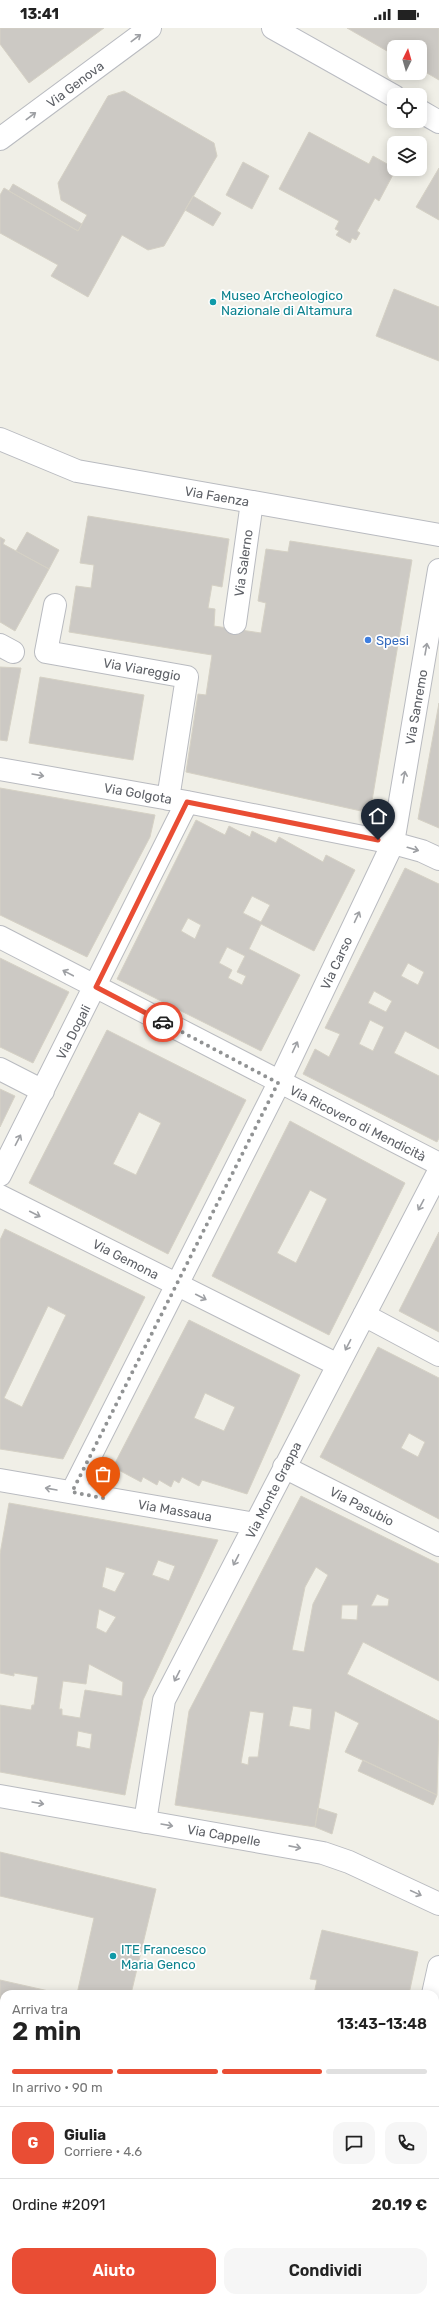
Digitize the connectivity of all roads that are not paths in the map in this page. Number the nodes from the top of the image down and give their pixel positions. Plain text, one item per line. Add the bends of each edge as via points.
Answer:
1 (150, 28) edge
2 (273, 28) edge
3 (387, 92) edge
4 (427, 115) edge
5 (439, 122) edge
6 (0, 139) edge
7 (0, 439) edge
8 (252, 502) junction
9 (439, 535) edge
10 (439, 570) edge
11 (55, 605) dead end
12 (235, 623) dead end
13 (0, 768) edge
14 (178, 800) junction
15 (393, 843) junction
16 (439, 859) edge
17 (0, 937) edge
18 (96, 987) junction
19 (0, 1069) edge
20 (278, 1083) junction
21 (43, 1091) junction
22 (439, 1164) edge
23 (439, 1171) edge
24 (0, 1175) edge
25 (0, 1196) edge
26 (177, 1285) junction
27 (364, 1315) junction
28 (439, 1355) edge
29 (338, 1365) junction
30 (284, 1467) junction
31 (0, 1480) edge
32 (72, 1492) junction
33 (255, 1524) junction
34 (439, 1546) edge
35 (0, 1796) edge
36 (145, 1822) junction
37 (439, 1904) edge
38 (439, 1967) edge
39 (434, 1990) edge

6 -> 1 street, Via Genova
2 - 3 street
4 - 5 street
7 - 8 street, Via Faenza via 77,471
8 - 9 street, Via Faenza
8 - 12 street, Via Salerno
15 -> 10 street, Via Sanremo
11 - 14 street, Via Viareggio via 46,652 187,677
13 -> 14 street, Via Golgota
14 - 15 street, Via Golgota
14 - 18 street, Via Dogali
15 -> 16 street, Via Golgota
20 -> 15 street, Via Carso
18 -> 17 street, Via Ricovero di Mendicità
18 - 20 street, Via Ricovero di Mendicità
18 - 21 street, Via Dogali
19 - 21 street
20 - 22 street, Via Ricovero di Mendicità
20 - 26 street, Via Carso
24 -> 21 street, Via Dogali
23 -> 27 street, Via Monte Grappa
25 -> 26 street, Via Gemona
26 -> 29 street, Via Gemona
26 - 32 street, Via Carso
27 - 28 street
27 -> 29 street, Via Monte Grappa
29 - 30 street, Via Monte Grappa
30 - 33 street, Via Monte Grappa
30 - 34 street, Via Pasubio
32 -> 31 street, Via Massaua
32 - 33 street, Via Massaua
33 -> 36 street, Via Monte Grappa via 164,1700
35 -> 36 street, Via Cappelle
36 -> 37 street, Via Cappelle via 323,1853 349,1862
38 - 39 street

